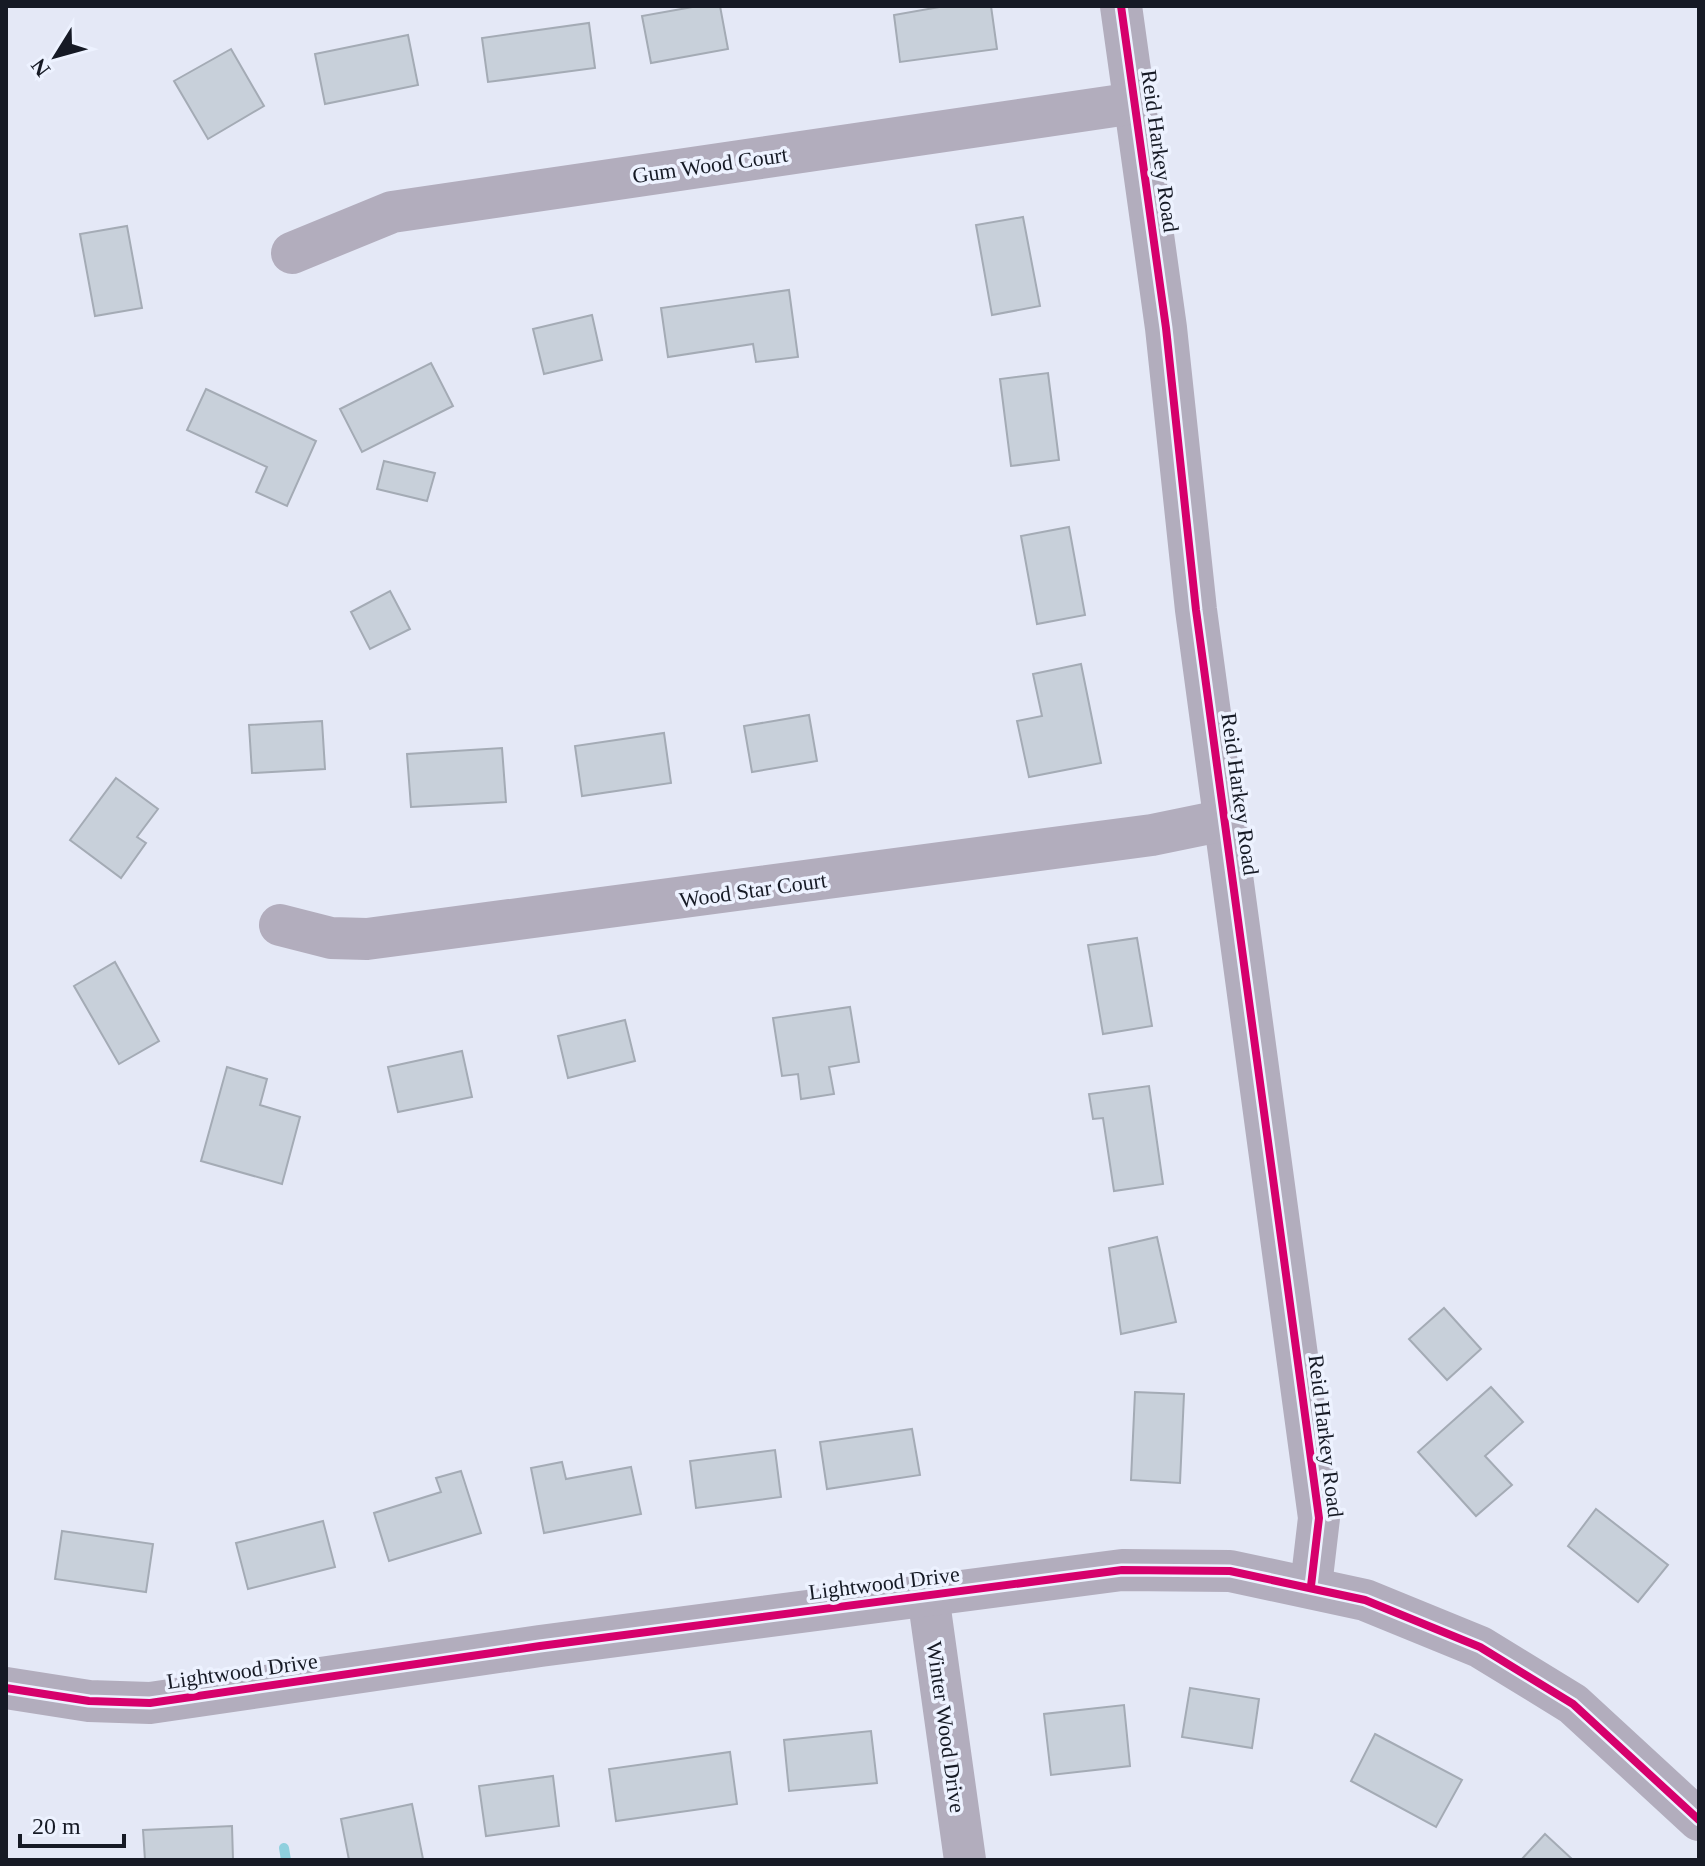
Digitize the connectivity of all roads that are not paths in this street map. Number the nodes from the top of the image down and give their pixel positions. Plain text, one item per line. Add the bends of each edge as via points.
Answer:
1 (1121, 6) edge
2 (1135, 103) junction
3 (292, 253) dead end
4 (1225, 820) junction
5 (280, 925) dead end
6 (1311, 1586) junction
7 (928, 1595) junction
8 (6, 1688) edge
9 (1699, 1820) edge
10 (965, 1860) edge

1 - 2 street, Reid Harkey Road
2 - 3 street, Gum Wood Court via 392,212
2 - 4 street, Reid Harkey Road
4 - 5 street, Wood Star Court via 1105,841 367,939 331,938
4 - 6 street, Reid Harkey Road via 1319,1518
6 - 7 street, Lightwood Drive via 1230,1571 1172,1568
6 - 9 street, Lightwood Drive via 1425,1622 1530,1676 1615,1739
7 - 8 street, Lightwood Drive via 150,1703 89,1701
7 - 10 street, Winter Wood Drive

